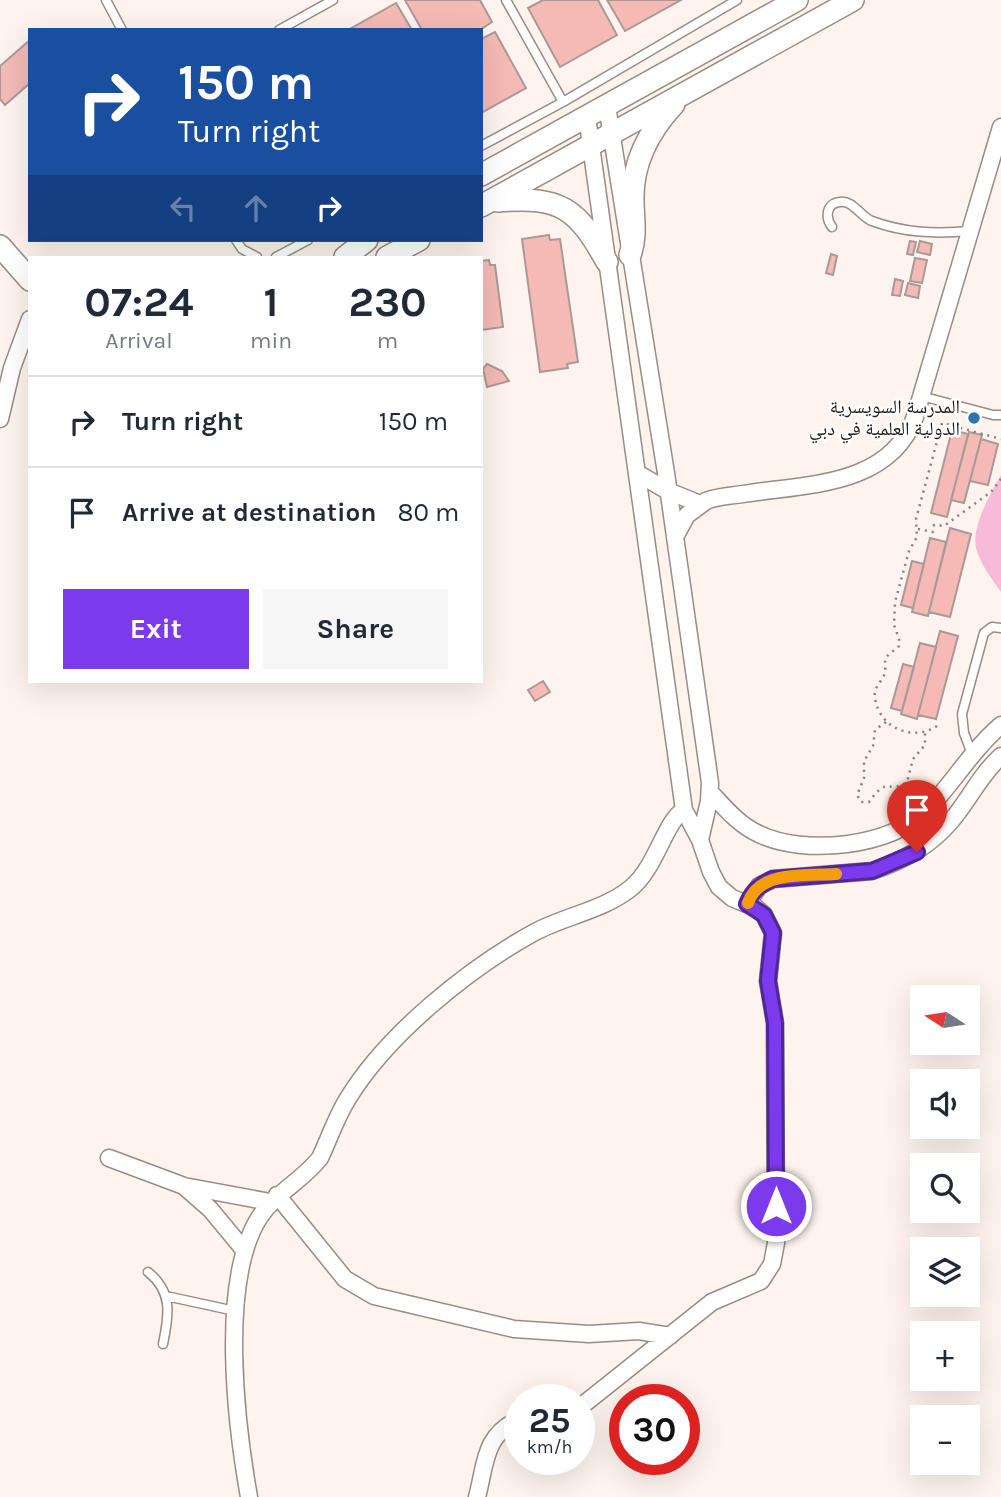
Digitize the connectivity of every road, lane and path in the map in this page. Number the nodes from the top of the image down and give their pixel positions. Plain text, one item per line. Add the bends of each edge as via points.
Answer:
1 (106, 0) edge
2 (333, 0) edge
3 (506, 0) edge
4 (737, 0) edge
5 (797, 0) edge
6 (853, 0) edge
7 (121, 28) edge
8 (283, 28) edge
9 (683, 94) junction
10 (562, 102) junction
11 (607, 106) junction
12 (587, 117) junction
13 (1001, 128) edge
14 (612, 134) junction
15 (483, 145) edge
16 (591, 146) junction
17 (997, 157) edge
18 (483, 174) edge
19 (485, 204) edge
20 (832, 227) dead end
21 (970, 231) junction
22 (237, 242) edge
23 (304, 242) edge
24 (364, 242) edge
25 (415, 242) edge
26 (0, 246) edge
27 (631, 255) junction
28 (255, 256) edge
29 (278, 256) edge
30 (346, 256) edge
31 (389, 256) edge
32 (607, 262) junction
33 (28, 278) edge
34 (28, 324) edge
35 (921, 396) junction
36 (1001, 415) edge
37 (0, 419) edge
38 (1001, 439) edge
39 (637, 473) junction
40 (666, 474) junction
41 (1001, 479) edge
42 (668, 491) junction
43 (707, 501) junction
44 (918, 529) junction
45 (675, 538) junction
46 (1001, 628) edge
47 (886, 722) junction
48 (1001, 725) edge
49 (937, 726) dead end
50 (925, 732) junction
51 (972, 754) junction
52 (1001, 756) edge
53 (710, 792) junction
54 (684, 810) junction
55 (700, 840) junction
56 (747, 904) junction
57 (109, 1158) dead end
58 (184, 1186) junction
59 (274, 1199) junction
60 (244, 1250) junction
61 (148, 1272) dead end
62 (166, 1296) junction
63 (236, 1311) junction
64 (670, 1336) junction
65 (163, 1344) dead end
66 (595, 1395) edge
67 (504, 1430) edge
68 (249, 1497) edge
69 (477, 1497) edge

1 - 7 lane
2 - 8 lane
3 - 10 lane
4 - 10 lane
5 - 11 street
6 - 9 street
9 - 14 street
9 - 27 street via 657,122 640,156
10 - 15 lane
11 - 12 street
11 - 14 street
12 - 16 street
12 - 18 street
13 - 17 street
14 - 16 street
14 - 27 street
16 - 19 street
16 - 32 street
17 - 21 street
19 - 32 street via 530,200 559,206 586,227
20 - 21 lane via 828,212 840,202 873,221 918,232
21 - 35 street
22 - 28 lane
23 - 29 lane
24 - 30 street
25 - 31 street
26 - 33 street
27 - 40 street
32 - 39 street
34 - 37 street
35 - 36 lane
35 - 43 street via 902,442 868,470
38 - 44 path via 942,424 916,519
39 - 42 street
39 - 54 street
40 - 42 street
40 - 43 street
41 - 44 path via 991,492 944,526 934,525 933,532
42 - 43 street
42 - 45 street
43 - 45 street via 687,515
44 - 47 path via 895,602 899,646 886,657 885,673 875,690 878,710
45 - 53 street
46 - 51 lane via 984,633 962,714
47 - 50 path via 901,731
47 - 50 path via 875,730 864,761 857,795 863,803 880,787 907,782 913,758 925,745
48 - 51 street
49 - 50 path
51 - 53 street via 926,811 900,830 874,840 813,846 772,840 747,828
52 - 56 street via 952,821 917,852 872,871 773,879 759,886
53 - 55 street
54 - 55 street
54 - 59 street via 633,887 509,947 415,1021 347,1100 314,1166
55 - 56 street via 719,887
56 - 64 street via 764,915 773,933 768,981 775,1023 775,1254 761,1281 712,1302
57 - 58 street
58 - 59 street
58 - 60 street
59 - 60 street via 253,1227
59 - 64 street via 345,1279 374,1296 513,1329 589,1334 639,1331
60 - 63 street
61 - 62 lane
62 - 63 lane
62 - 65 lane
63 - 68 street via 236,1396
64 - 66 street
67 - 69 street via 488,1449

